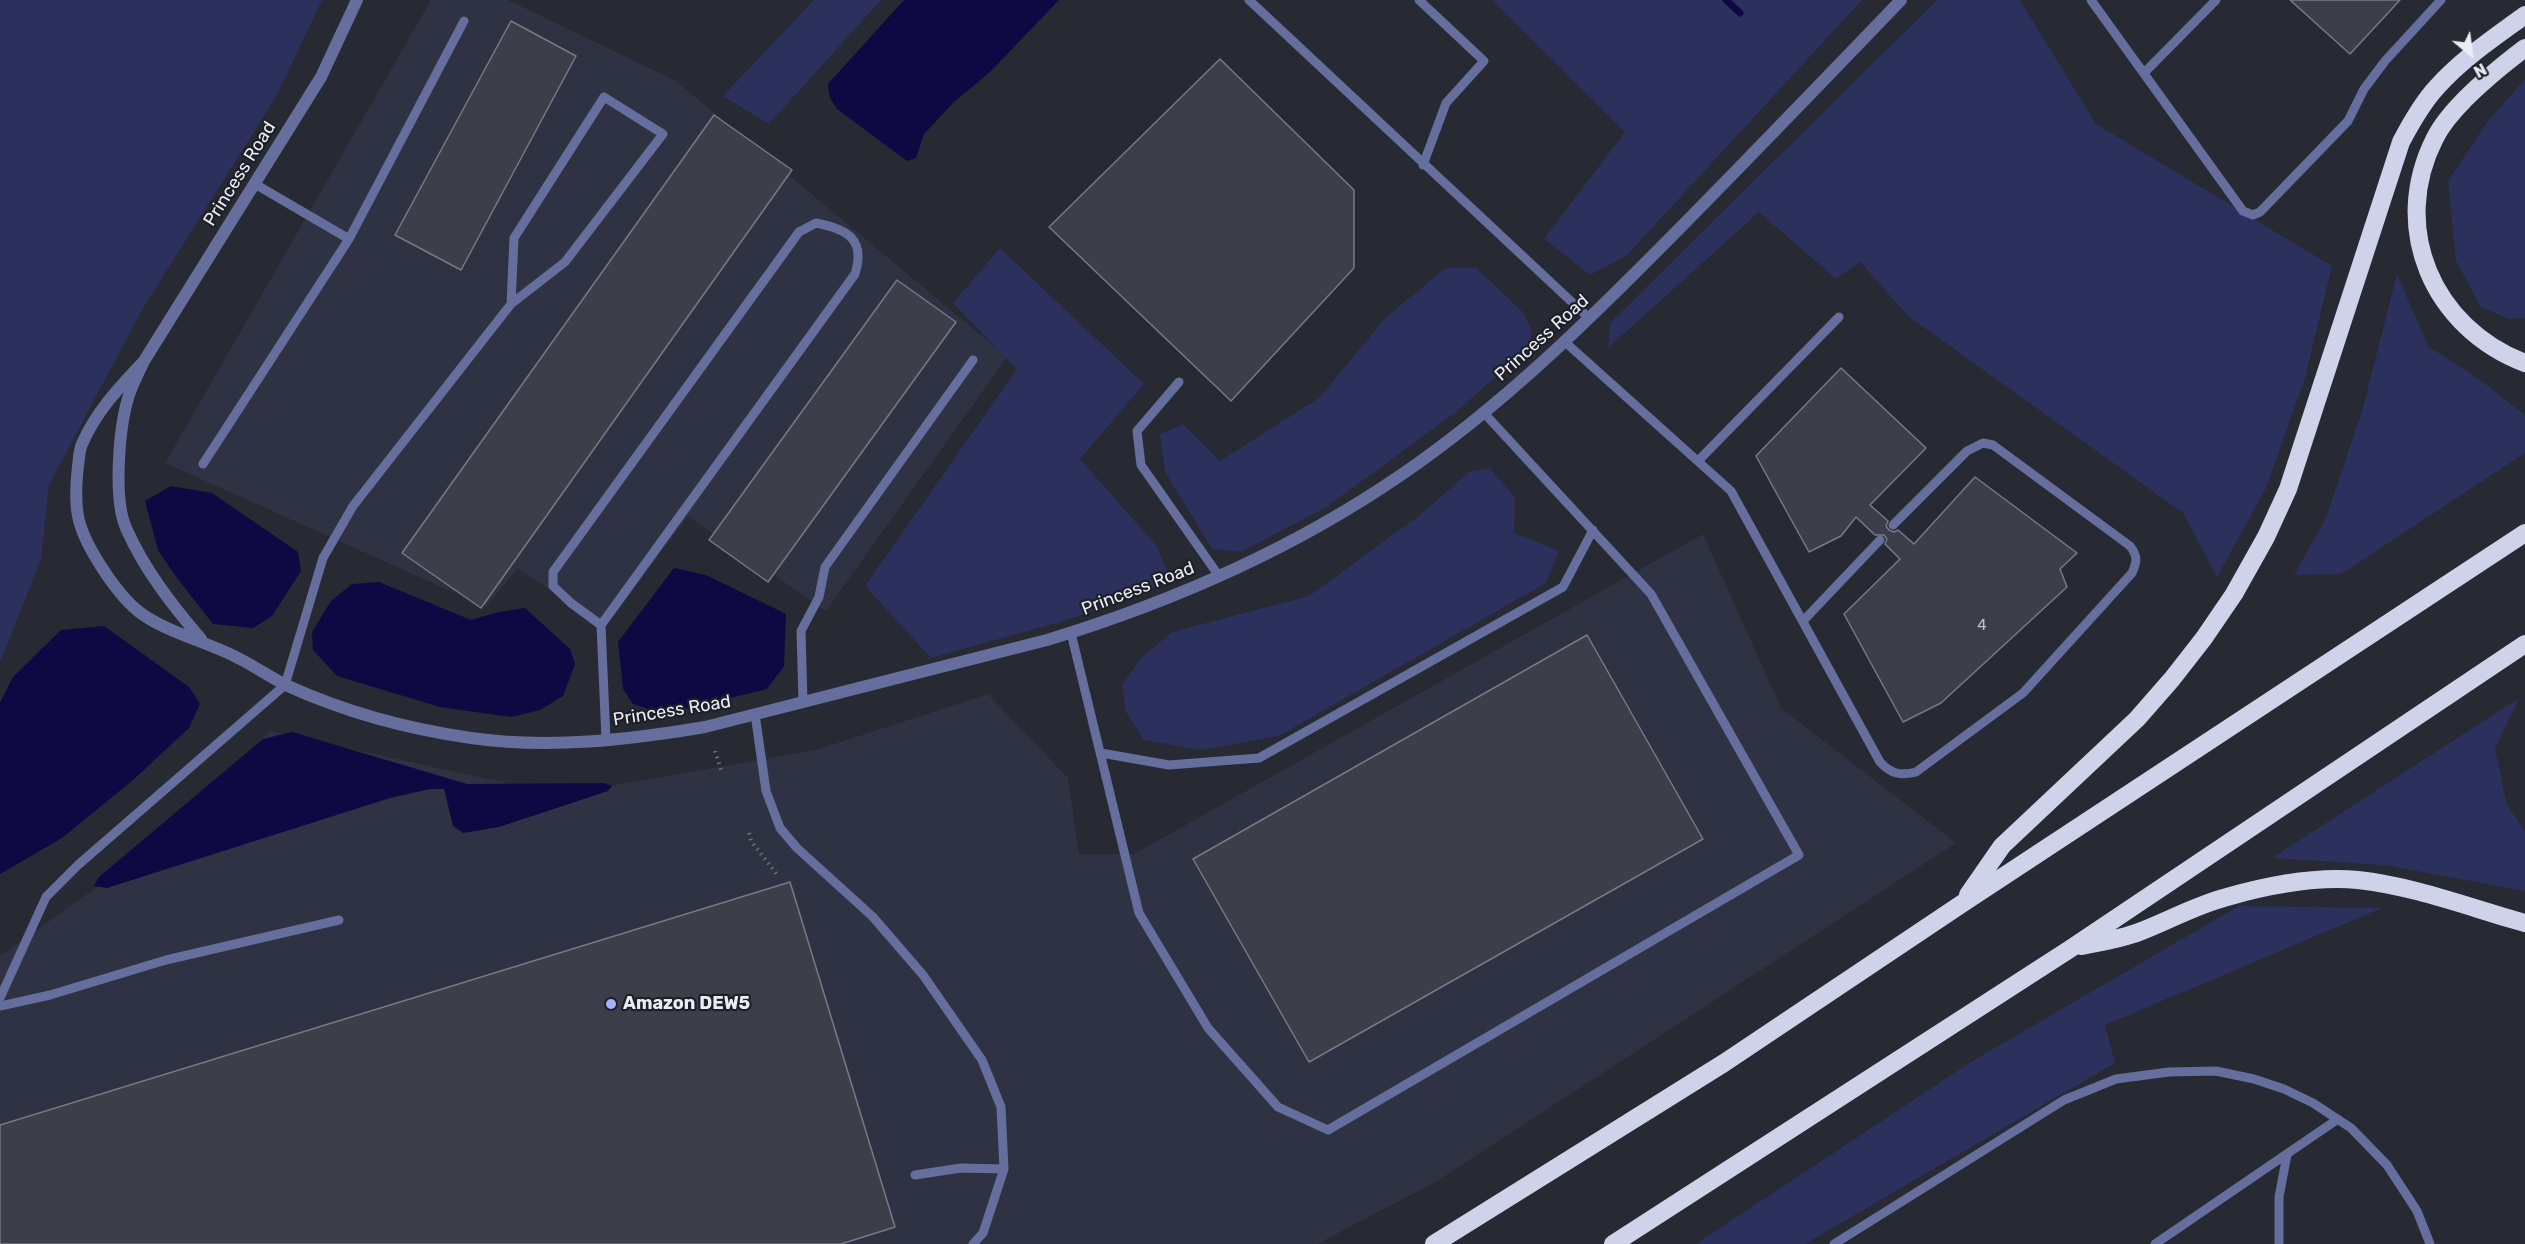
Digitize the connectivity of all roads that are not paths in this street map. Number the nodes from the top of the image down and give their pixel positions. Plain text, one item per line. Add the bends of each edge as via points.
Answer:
1 (357, 0) edge
2 (1249, 0) edge
3 (1419, 0) edge
4 (1901, 0) edge
5 (2091, 0) edge
6 (2216, 0) edge
7 (2441, 0) edge
8 (2525, 15) edge
9 (464, 21) dead end
10 (2525, 48) edge
11 (2144, 73) junction
12 (1423, 165) junction
13 (255, 184) junction
14 (349, 238) junction
15 (511, 304) junction
16 (1839, 316) dead end
17 (1590, 319) junction
18 (1565, 342) junction
19 (973, 360) dead end
20 (144, 361) junction
21 (2525, 363) edge
22 (1179, 382) dead end
23 (1484, 413) junction
24 (1698, 461) junction
25 (203, 464) dead end
26 (1893, 525) dead end
27 (1593, 530) junction
28 (2525, 533) edge
29 (1880, 540) dead end
30 (1219, 576) junction
31 (1803, 621) junction
32 (601, 625) junction
33 (1071, 633) junction
34 (201, 640) junction
35 (2525, 644) edge
36 (285, 685) junction
37 (802, 702) junction
38 (755, 714) junction
39 (606, 740) junction
40 (1101, 753) junction
41 (1963, 903) junction
42 (339, 920) dead end
43 (2525, 924) edge
44 (2070, 949) junction
45 (0, 998) edge
46 (0, 1006) edge
47 (2338, 1119) junction
48 (2287, 1155) junction
49 (1004, 1169) junction
50 (915, 1175) dead end
51 (973, 1244) edge
52 (1434, 1244) edge
53 (1613, 1244) edge
54 (1834, 1244) edge
55 (2155, 1244) edge
56 (2279, 1244) edge
57 (2430, 1244) edge

1 - 13 street, Princess Road via 321,77
2 - 12 lane
3 - 12 lane via 1484,61 1446,103
4 - 17 street, Princess Road
5 - 11 lane
6 - 11 lane
7 - 11 lane via 2385,61 2364,89 2348,121 2253,215 2243,211
8 - 41 highway via 2437,86 2401,142 2288,489 2234,594 2204,638 2137,719 2002,846
9 - 14 lane
10 - 21 highway via 2473,92 2435,137 2417,193 2416,223 2420,248 2441,298 2483,342
12 - 17 lane
13 - 14 lane
13 - 20 street, Princess Road
14 - 25 lane
15 - 15 lane via 565,262 663,134 604,97 514,238
15 - 36 lane via 353,506 323,558
16 - 24 lane
17 - 18 street, Princess Road
18 - 23 street, Princess Road
18 - 24 lane
19 - 37 lane via 825,567 819,597 801,631
20 - 34 street, Princess Road via 129,395 122,429 118,481 125,526 171,603
20 - 34 street, Princess Road via 102,406 81,447 76,487 78,518 113,585 139,611
22 - 30 lane via 1137,431 1141,465
23 - 27 lane
23 - 30 street, Princess Road via 1400,476 1327,522
24 - 31 lane via 1731,491
26 - 31 lane via 1967,451 1983,443 1993,445 2130,546 2137,563 2023,693 1916,772 1906,774 1888,770 1880,762
27 - 40 lane via 1563,587 1259,759 1169,765
27 - 40 lane via 1651,594 1799,855 1328,1130 1278,1107 1208,1028 1139,913
28 - 41 highway
29 - 31 lane
30 - 33 street, Princess Road via 1174,597
32 - 32 lane via 553,586 553,572 800,232 816,223 838,227 853,238 860,258 855,274
32 - 39 lane
33 - 37 street, Princess Road
33 - 40 lane
34 - 36 street, Princess Road
35 - 44 highway
36 - 39 street, Princess Road via 368,716 471,738 530,743
36 - 45 lane via 46,897
37 - 38 street, Princess Road
38 - 39 street, Princess Road via 705,727
38 - 49 lane via 766,791 780,828 873,916 923,975 982,1060 1001,1107
41 - 52 highway via 1724,1062
42 - 46 lane via 166,960
43 - 44 highway via 2396,886 2318,879 2226,897 2137,933
44 - 53 highway
47 - 48 lane
47 - 54 lane via 2284,1089 2217,1071 2116,1079 2064,1100
47 - 57 lane via 2387,1165 2417,1211
48 - 55 lane
48 - 56 lane via 2279,1197
49 - 50 lane via 962,1168
49 - 51 lane via 983,1233

